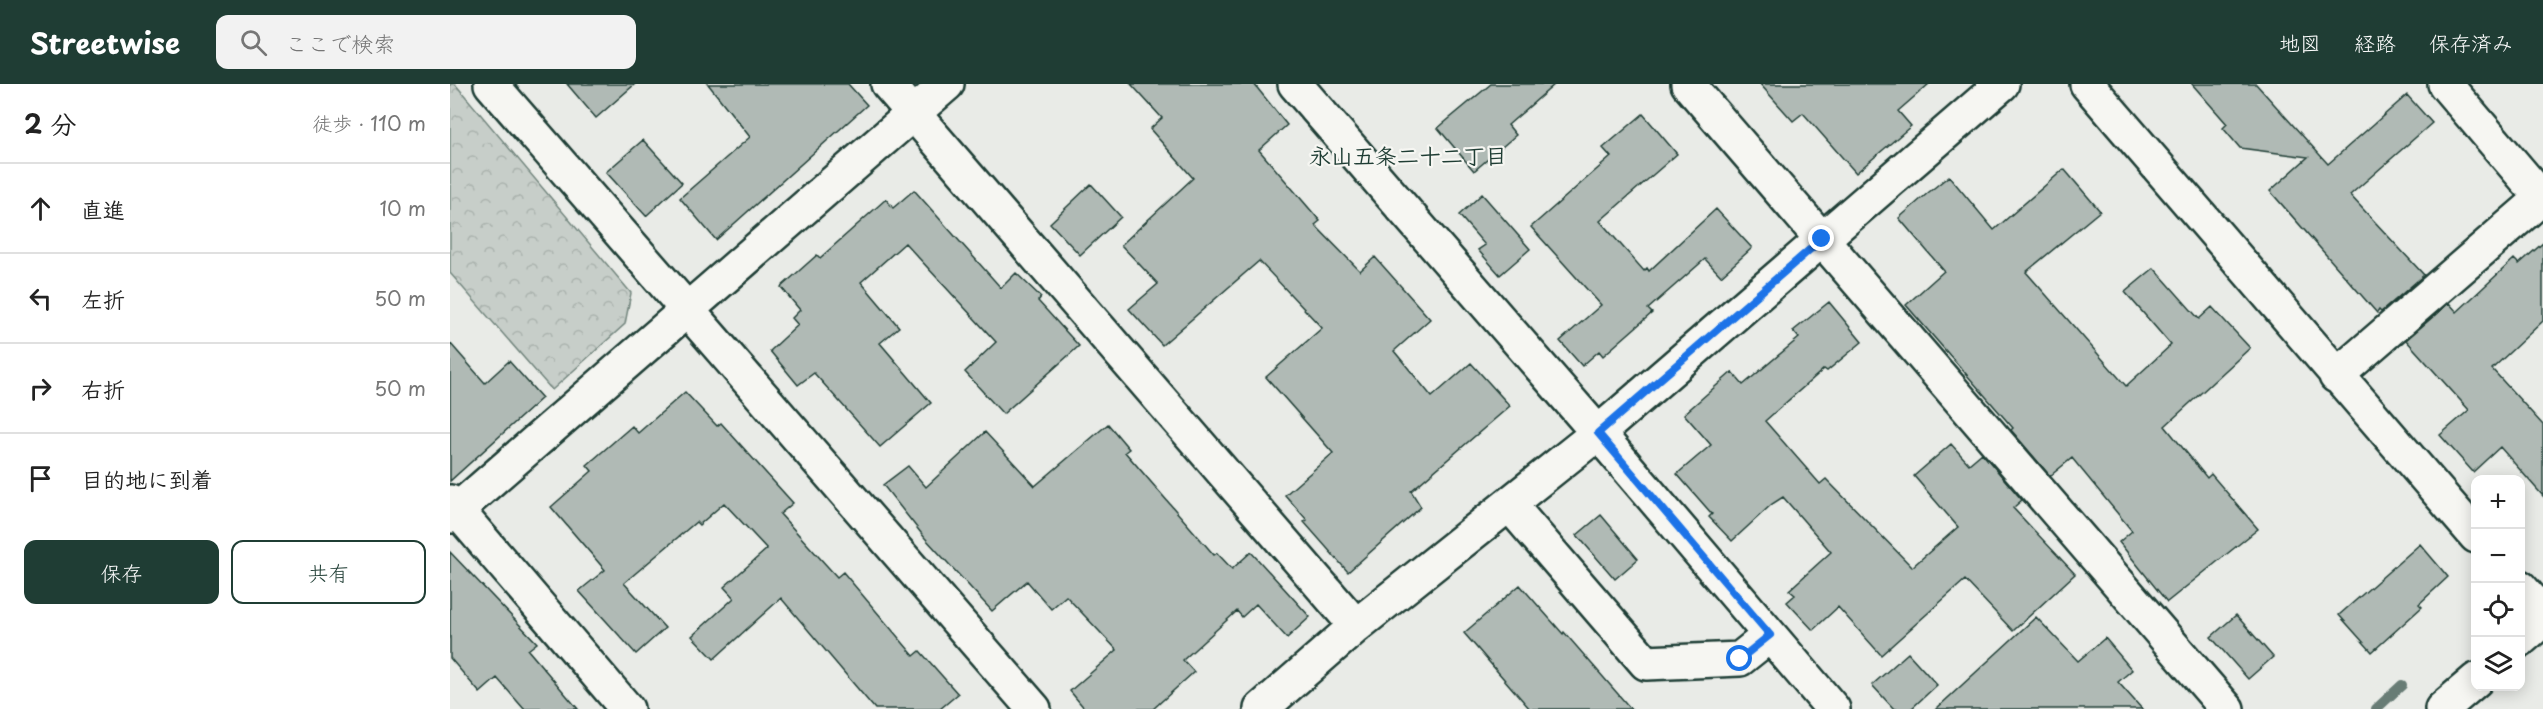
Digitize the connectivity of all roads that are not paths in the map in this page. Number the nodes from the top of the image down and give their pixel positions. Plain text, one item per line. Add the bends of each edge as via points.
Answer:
1 (491, 84) edge
2 (888, 84) edge
3 (947, 84) edge
4 (1295, 84) edge
5 (1688, 84) edge
6 (2002, 84) edge
7 (2087, 84) edge
8 (2445, 84) edge
9 (913, 113) junction
10 (2543, 198) edge
11 (1822, 239) junction
12 (686, 309) junction
13 (2336, 376) junction
14 (1598, 433) junction
15 (1509, 504) junction
16 (452, 509) edge
17 (2471, 531) edge
18 (2525, 593) edge
19 (2543, 613) edge
20 (2543, 620) edge
21 (1356, 626) junction
22 (1770, 635) junction
23 (2523, 637) edge
24 (2471, 684) edge
25 (627, 709) edge
26 (1034, 709) edge
27 (1261, 709) edge
28 (1833, 709) edge
29 (2227, 709) edge
30 (2442, 709) edge

1 - 12 street
2 - 9 street
3 - 9 street
4 - 14 street
5 - 11 street
6 - 11 street
7 - 13 street
8 - 10 street
9 - 12 street
9 - 21 street
10 - 13 street
11 - 14 street
11 - 29 street
12 - 16 street
12 - 26 street
13 - 17 street
14 - 15 street
14 - 22 street
15 - 21 street
15 - 22 street via 1646,663 1740,659
16 - 25 street
18 - 19 street
20 - 23 street
21 - 27 street
22 - 28 street
24 - 30 street

